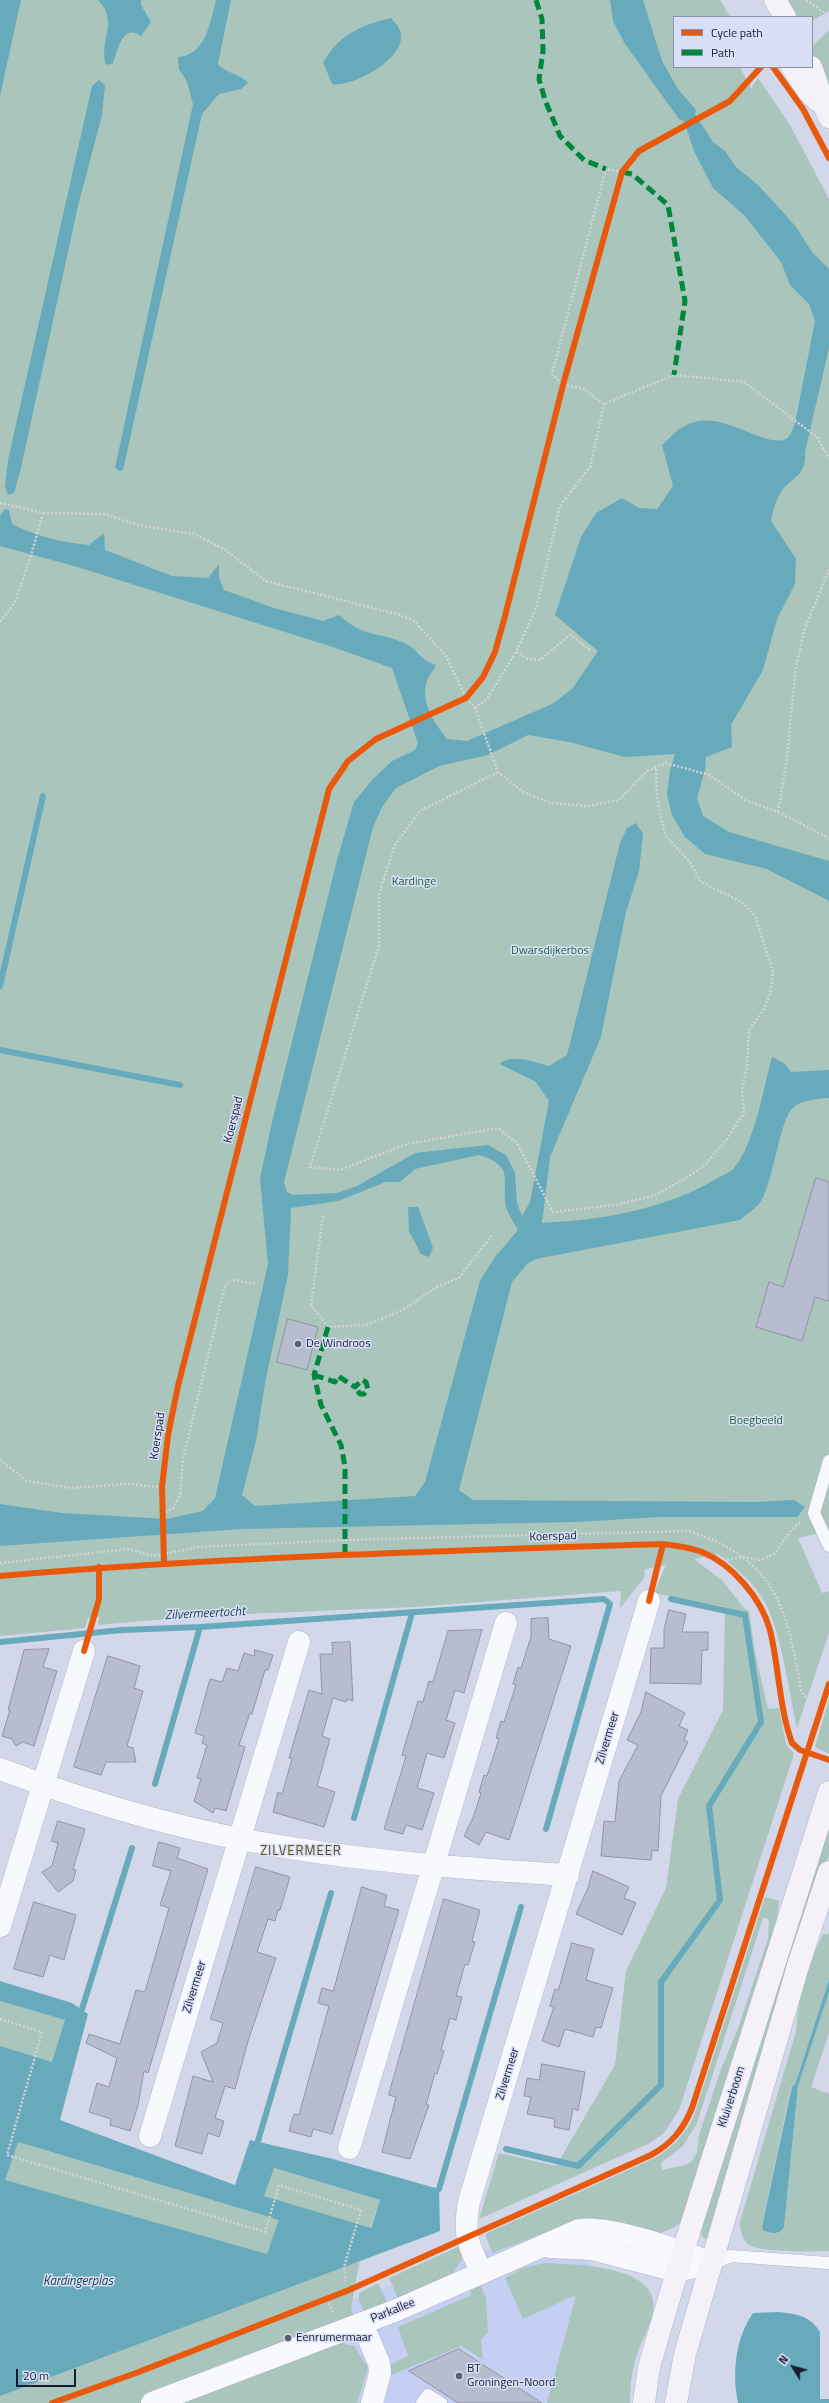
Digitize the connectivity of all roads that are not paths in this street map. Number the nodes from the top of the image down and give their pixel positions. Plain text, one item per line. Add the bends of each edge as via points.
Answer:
1 (761, 0) edge
2 (774, 0) edge
3 (767, 16) edge
4 (784, 16) edge
5 (793, 68) edge
6 (811, 68) edge
7 (826, 111) edge
8 (829, 1461) edge
9 (829, 1546) edge
10 (649, 1601) dead end
11 (506, 1622) dead end
12 (299, 1642) dead end
13 (84, 1651) dead end
14 (0, 1769) edge
15 (43, 1785) junction
16 (829, 1792) edge
17 (239, 1839) junction
18 (432, 1866) junction
19 (829, 1872) edge
20 (568, 1875) junction
21 (0, 1926) edge
22 (150, 2136) dead end
23 (349, 2148) dead end
24 (680, 2261) junction
25 (712, 2262) junction
26 (829, 2263) edge
27 (482, 2273) junction
28 (362, 2323) junction
29 (152, 2403) edge
30 (372, 2403) edge
31 (422, 2403) edge
32 (441, 2403) edge
33 (644, 2403) edge
34 (676, 2403) edge

1 - 3 main road
2 - 4 main road
5 - 7 main road via 808,92
6 - 7 main road
8 - 9 lane via 814,1513
10 - 20 street, Zilvermeer
11 - 18 street
12 - 17 street, Zilvermeer
13 - 15 street
14 - 15 street
15 - 17 street via 144,1816
15 - 21 street
16 - 24 main road, Kluiverboom
17 - 18 street
17 - 22 street, Zilvermeer
18 - 20 street
18 - 23 street
19 - 25 main road via 798,1966
20 - 27 street, Zilvermeer via 469,2202 466,2238
24 - 25 street, Parkallee
24 - 27 street, Parkallee via 598,2229 579,2230
24 - 33 main road, Kluiverboom via 650,2367
25 - 26 lane via 731,2256
25 - 34 main road via 685,2354
27 - 28 street, Parkallee
28 - 29 street, Parkallee
28 - 30 street via 379,2364 380,2373
31 - 32 lane via 428,2395

